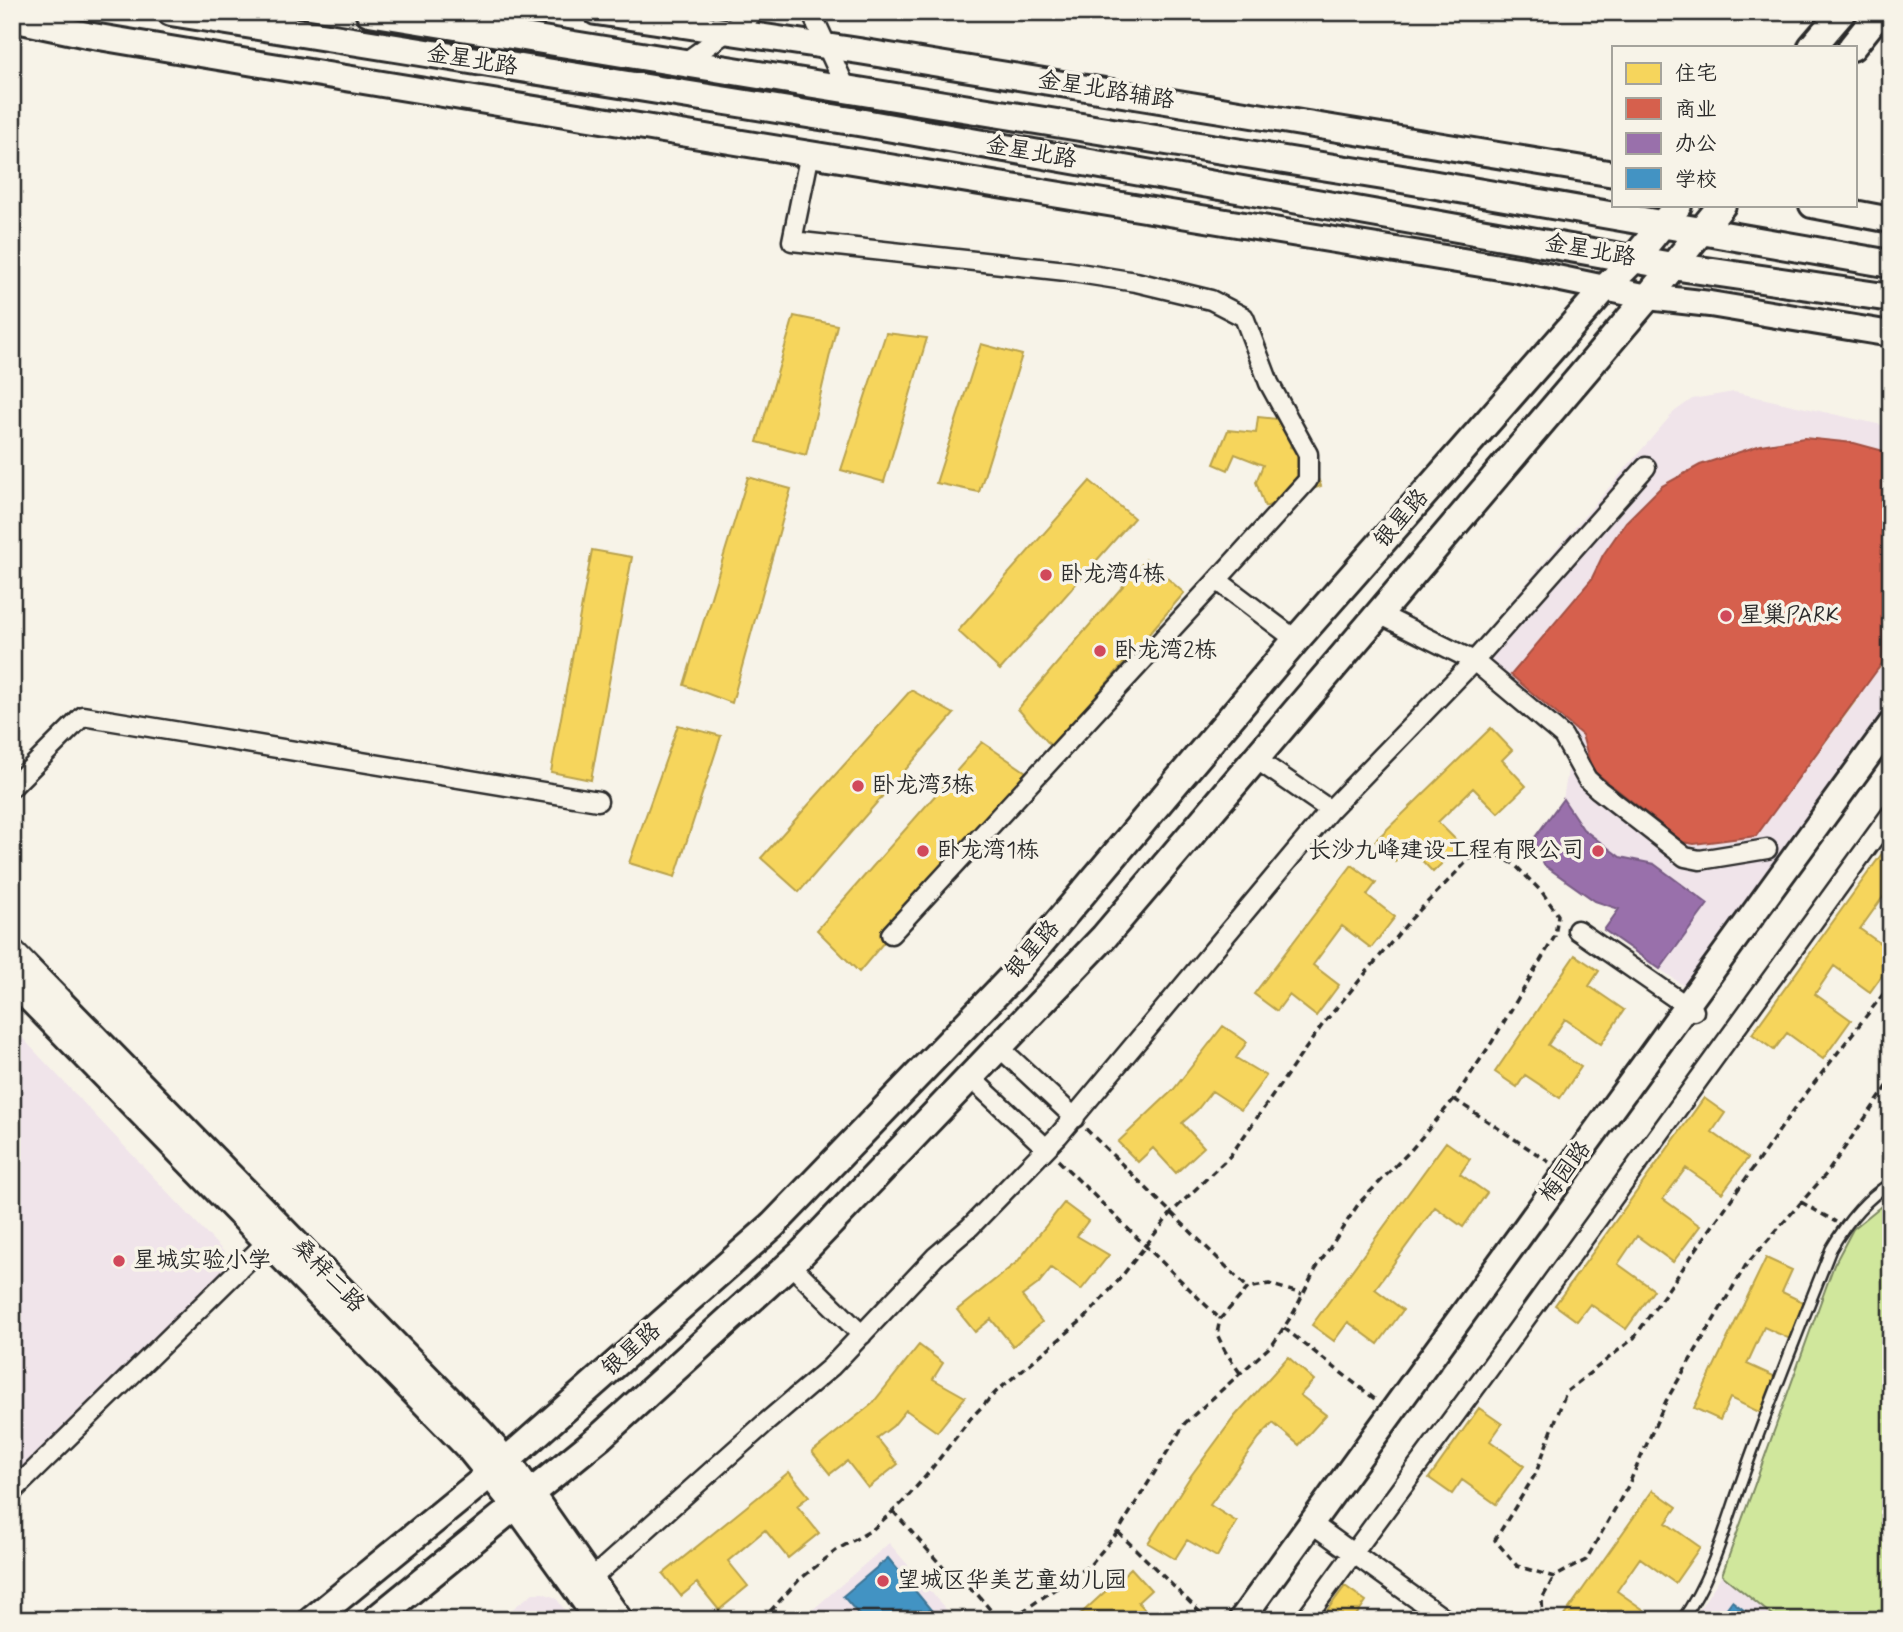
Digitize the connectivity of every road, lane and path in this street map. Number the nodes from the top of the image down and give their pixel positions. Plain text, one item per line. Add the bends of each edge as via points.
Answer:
1 (171, 12) edge
2 (369, 12) edge
3 (596, 12) edge
4 (755, 12) edge
5 (811, 12) edge
6 (1842, 12) edge
7 (1880, 12) edge
8 (12, 19) edge
9 (728, 33) junction
10 (1813, 46) edge
11 (1853, 46) edge
12 (827, 47) junction
13 (685, 62) junction
14 (846, 88) junction
15 (810, 153) junction
16 (1612, 174) edge
17 (1722, 206) edge
18 (1817, 206) edge
19 (1669, 215) edge
20 (1891, 220) edge
21 (1701, 232) junction
22 (1634, 259) junction
23 (1891, 264) edge
24 (1672, 265) junction
25 (1605, 288) junction
26 (1648, 297) junction
27 (1891, 298) edge
28 (1891, 334) edge
29 (1646, 467) dead end
30 (1217, 580) junction
31 (1379, 614) junction
32 (1296, 640) junction
33 (1474, 661) junction
34 (1891, 724) edge
35 (1891, 739) edge
36 (1256, 759) junction
37 (12, 787) edge
38 (598, 801) dead end
39 (1329, 810) junction
40 (1891, 814) edge
41 (1768, 849) dead end
42 (1577, 930) dead end
43 (891, 934) dead end
44 (12, 952) edge
45 (12, 981) edge
46 (1891, 984) edge
47 (1690, 1009) junction
48 (999, 1047) junction
49 (970, 1077) junction
50 (1891, 1081) edge
51 (1454, 1099) junction
52 (1074, 1118) junction
53 (1046, 1148) junction
54 (1565, 1173) junction
55 (1891, 1183) edge
56 (1801, 1202) junction
57 (1172, 1212) junction
58 (1844, 1226) junction
59 (267, 1242) junction
60 (1144, 1245) junction
61 (790, 1264) junction
62 (1248, 1288) junction
63 (1303, 1294) junction
64 (1220, 1319) junction
65 (1284, 1328) junction
66 (862, 1335) junction
67 (1240, 1373) junction
68 (1391, 1412) junction
69 (498, 1468) junction
70 (12, 1492) edge
71 (523, 1499) junction
72 (893, 1511) junction
73 (1315, 1525) junction
74 (1118, 1532) junction
75 (1353, 1553) junction
76 (1554, 1577) junction
77 (591, 1579) junction
78 (312, 1620) edge
79 (375, 1620) edge
80 (598, 1620) edge
81 (620, 1620) edge
82 (762, 1620) edge
83 (999, 1620) edge
84 (1010, 1620) edge
85 (1208, 1620) edge
86 (1241, 1620) edge
87 (1252, 1620) edge
88 (1304, 1620) edge
89 (1446, 1620) edge
90 (1543, 1620) edge
91 (1682, 1620) edge

1 - 22 main road, 金星北路 via 864,123
2 - 13 main road, 金星北路
3 - 9 street, 金星北路辅路
4 - 9 street
5 - 12 street
6 - 10 main road
7 - 11 main road
8 - 15 street
9 - 12 street, 金星北路辅路
9 - 13 street
12 - 14 street
12 - 16 street, 金星北路辅路
13 - 14 main road, 金星北路
14 - 19 main road, 金星北路 via 1396,178
15 - 25 street
15 - 30 street via 792,241 1136,282 1211,300 1244,317 1269,383 1308,454 1308,480
17 - 21 main road, 银星路
18 - 20 street
19 - 21 main road, 金星北路
19 - 22 main road, 银星路
21 - 23 main road, 金星北路
21 - 24 main road, 银星路
22 - 24 main road, 金星北路
22 - 25 main road, 银星路
24 - 26 main road, 银星路
24 - 27 main road, 金星北路
25 - 26 street
25 - 32 main road, 银星路
26 - 28 street
26 - 31 main road, 银星路
29 - 33 street
30 - 32 street
30 - 43 street
31 - 33 street
31 - 36 main road, 银星路
32 - 69 main road, 银星路 via 1012,976 783,1215
33 - 39 street
33 - 41 street via 1563,736 1587,779 1685,857 1700,860
34 - 47 street, 梅园路
35 - 47 street, 梅园路
36 - 39 street
36 - 48 main road, 银星路 via 1104,937
37 - 38 street via 83,716
39 - 52 street
40 - 75 street
42 - 47 street
44 - 69 street, 桑梓二路 via 482,1433
45 - 59 street, 桑梓二路
46 - 76 path via 1798,1104 1634,1338 1566,1392 1536,1473 1495,1540 1517,1566
47 - 54 street, 梅园路
47 - 73 street, 梅园路
48 - 49 main road, 银星路
48 - 52 street
49 - 53 street
49 - 61 main road, 银星路
50 - 56 path
51 - 54 path
51 - 57 path via 1555,936 1558,915 1514,864 1482,846 1411,919 1323,1024 1230,1156
51 - 63 path via 1359,1203
52 - 53 street
52 - 57 path
53 - 60 path
53 - 66 street
54 - 68 street, 梅园路
55 - 58 lane
56 - 58 path
56 - 76 path via 1746,1265 1666,1401 1628,1486 1586,1560
57 - 60 path
57 - 62 path
58 - 91 lane via 1831,1249 1703,1586
59 - 69 street, 桑梓二路
59 - 70 street
60 - 64 path
60 - 72 path via 1086,1317 997,1391
61 - 66 street
61 - 71 main road, 银星路 via 601,1437
62 - 63 path via 1269,1284
62 - 64 path
63 - 65 path
64 - 67 path via 1217,1334
65 - 67 path
65 - 68 path
66 - 77 street
67 - 74 path via 1185,1423
68 - 73 street, 梅园路
69 - 71 street, 桑梓二路
69 - 78 main road, 银星路
71 - 77 street, 桑梓二路
71 - 79 main road, 银星路
71 - 80 street, 桑梓二路
72 - 82 path via 799,1580
72 - 83 path via 948,1573 977,1594
73 - 75 street
73 - 86 street, 梅园路
73 - 87 street, 梅园路
74 - 84 path via 1090,1565
74 - 85 path
75 - 88 street
75 - 89 street
76 - 90 path via 1542,1599
77 - 81 street, 桑梓二路

